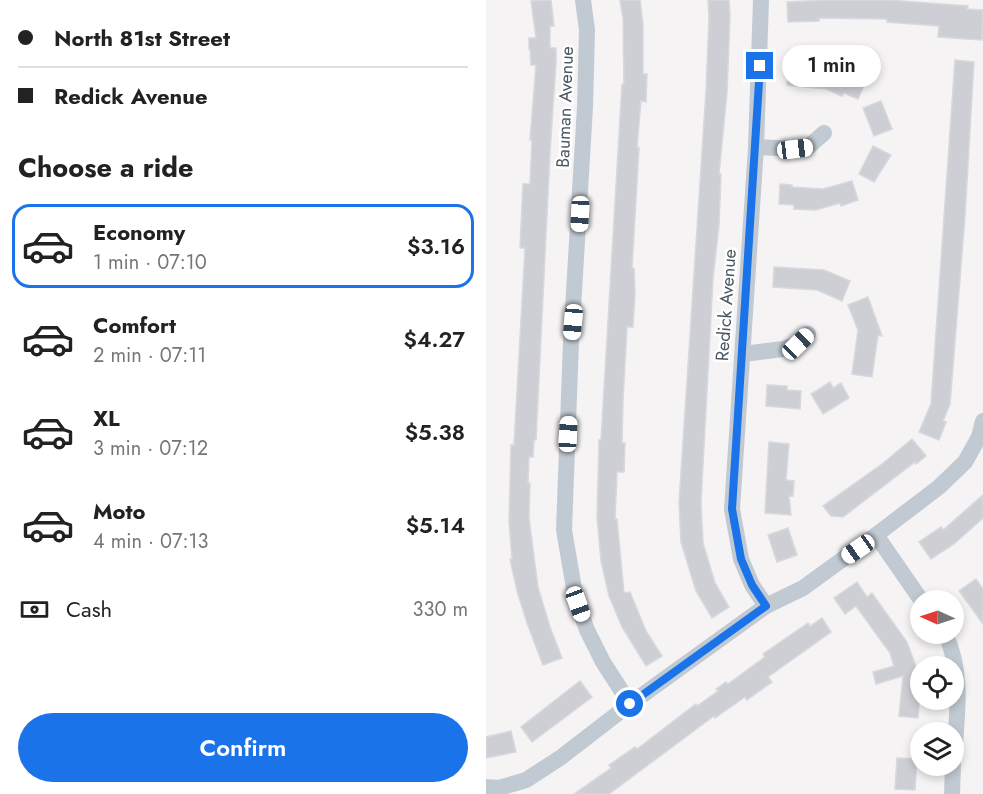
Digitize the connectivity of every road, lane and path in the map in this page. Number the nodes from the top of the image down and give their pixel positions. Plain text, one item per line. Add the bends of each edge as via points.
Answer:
1 (583, 0) edge
2 (761, 0) edge
3 (824, 133) dead end
4 (756, 147) junction
5 (808, 334) dead end
6 (743, 354) junction
7 (983, 421) edge
8 (876, 536) junction
9 (914, 590) edge
10 (766, 606) junction
11 (949, 644) edge
12 (630, 704) junction
13 (956, 722) edge
14 (953, 776) edge
15 (486, 787) edge
16 (952, 794) edge

1 - 12 street, Bauman Avenue via 587,30 585,107 564,530 576,600 587,630
2 - 4 street, Redick Avenue
3 - 4 street via 808,147
4 - 6 street, Redick Avenue
5 - 6 street via 798,344
6 - 10 street, Redick Avenue via 732,509 741,559
7 - 8 street via 965,462
8 - 9 street
8 - 10 street via 803,588
10 - 12 street
11 - 13 street via 958,673
12 - 15 street via 590,737 526,780 499,788
14 - 16 street

